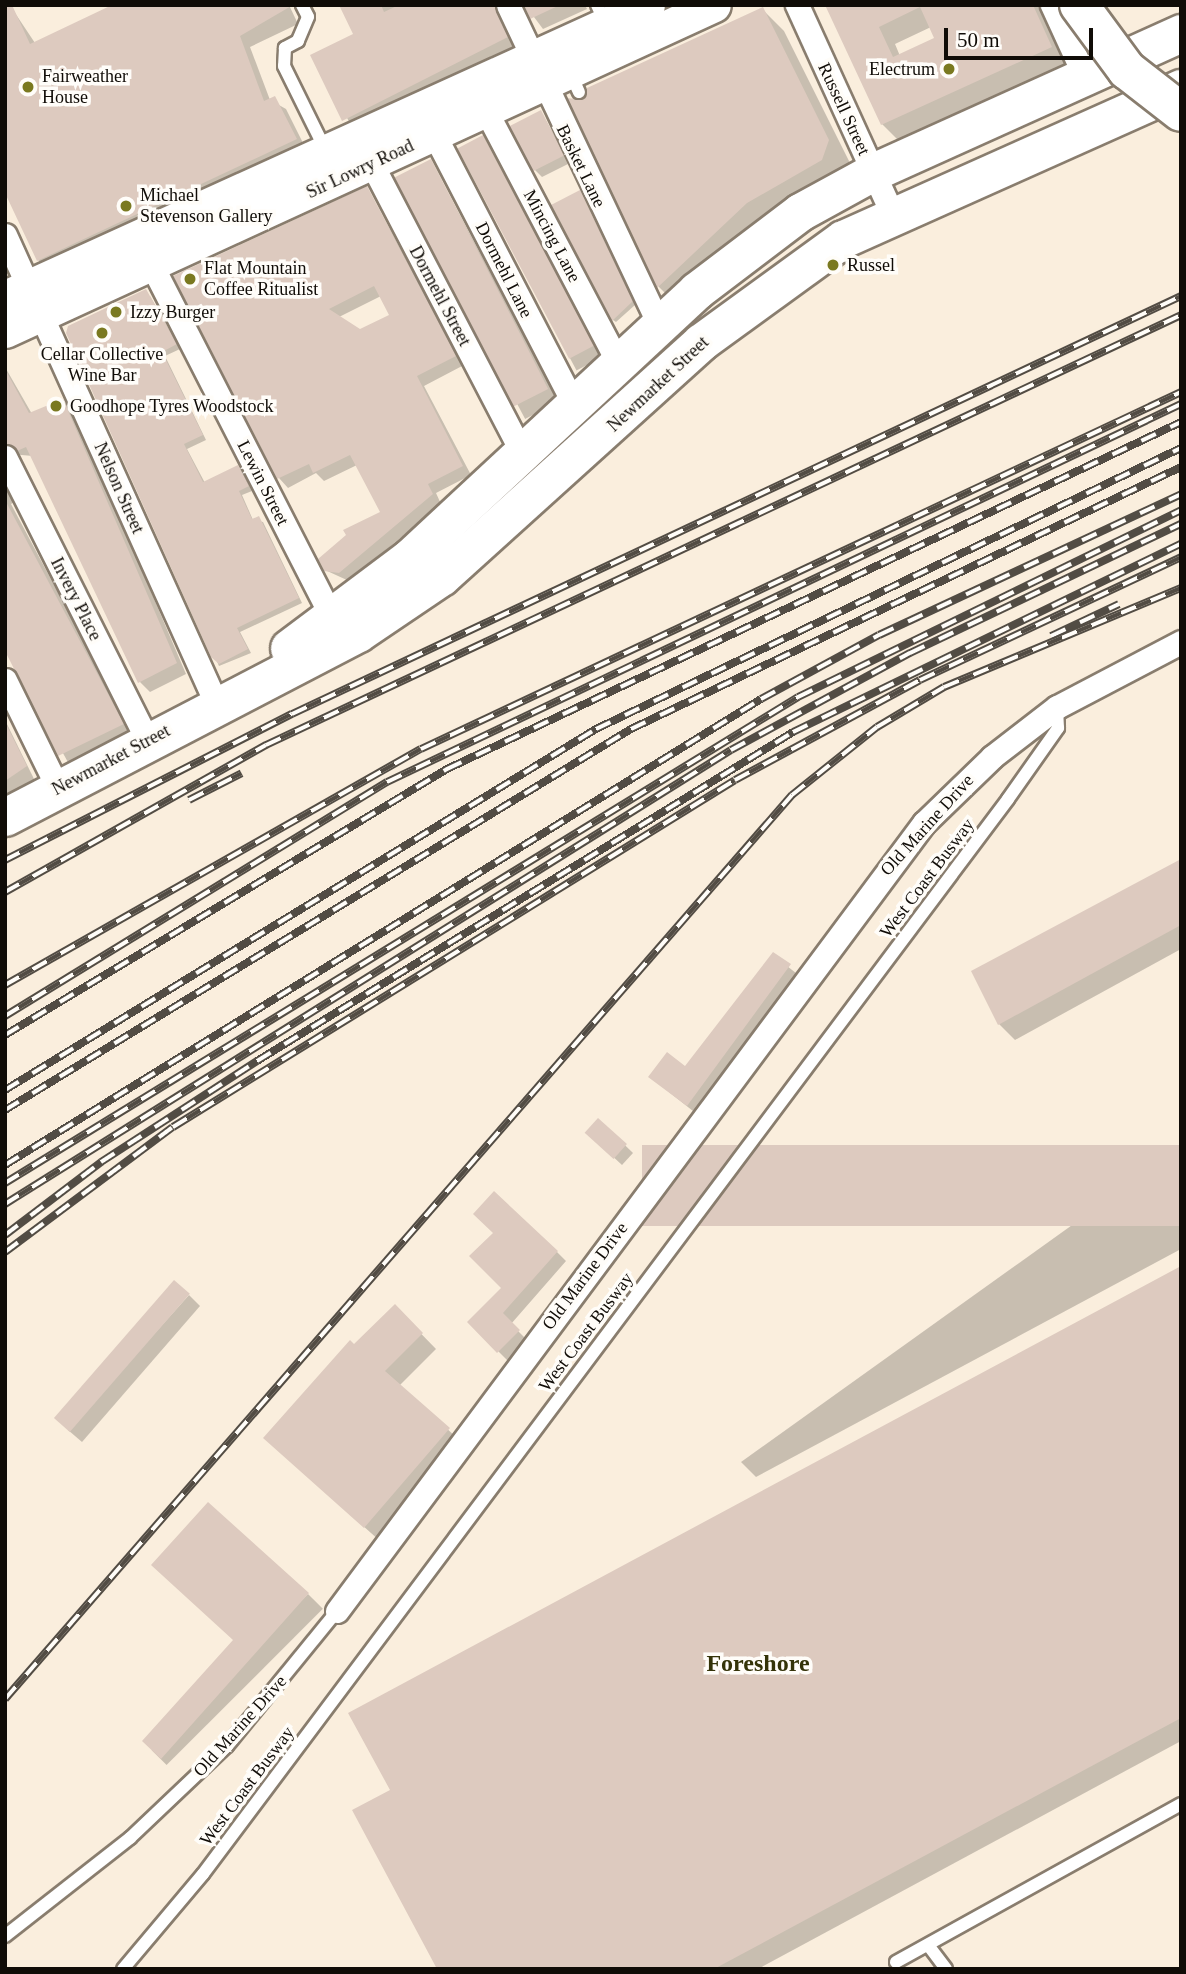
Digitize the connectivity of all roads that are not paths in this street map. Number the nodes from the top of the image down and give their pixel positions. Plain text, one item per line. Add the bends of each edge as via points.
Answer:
1 (302, 5) edge
2 (508, 5) edge
3 (648, 5) edge
4 (714, 5) edge
5 (797, 5) edge
6 (1052, 5) edge
7 (1079, 5) edge
8 (602, 15) edge
9 (1181, 33) edge
10 (556, 77) junction
11 (1084, 77) junction
12 (1181, 88) edge
13 (486, 111) junction
14 (1181, 112) edge
15 (434, 134) junction
16 (364, 150) junction
17 (326, 152) junction
18 (873, 172) junction
19 (892, 213) junction
20 (5, 235) edge
21 (144, 251) junction
22 (25, 299) edge
23 (659, 324) junction
24 (5, 331) edge
25 (618, 362) junction
26 (575, 406) junction
27 (523, 455) junction
28 (5, 457) edge
29 (331, 617) junction
30 (1181, 642) edge
31 (5, 680) edge
32 (216, 703) junction
33 (1057, 707) junction
34 (148, 741) junction
35 (58, 788) junction
36 (5, 817) edge
37 (337, 1611) joint
38 (1181, 1804) edge
39 (5, 1936) edge
40 (928, 1945) junction
41 (896, 1962) dead end
42 (123, 1969) edge
43 (946, 1969) edge

1 - 17 lane via 308,17 298,41 285,48 284,66
2 - 10 street, Basket Lane
3 - 8 main road, Sir Lowry Road
4 - 10 main road, Sir Lowry Road
5 - 18 street, Russell Street
6 - 11 street
7 - 14 highway, bridge via 1119,62
8 - 10 main road, Sir Lowry Road
9 - 11 main road, Newmarket Street
10 - 13 main road, Sir Lowry Road
10 - 16 main road, Sir Lowry Road
10 - 23 street, Basket Lane
11 - 18 main road, Newmarket Street
12 - 19 main road, Newmarket Street
13 - 15 main road, Sir Lowry Road
13 - 25 street, Mincing Lane
15 - 16 main road, Sir Lowry Road
15 - 26 street, Dormehl Lane
16 - 17 main road, Sir Lowry Road
16 - 21 main road, Sir Lowry Road
16 - 27 street, Dormehl Street
17 - 21 main road, Sir Lowry Road
18 - 19 street, Russell Street
18 - 23 main road, Newmarket Street via 789,220
19 - 32 main road, Newmarket Street via 785,275 738,312 441,577 358,632
20 - 22 street, Nelson Street
21 - 22 main road, Sir Lowry Road
21 - 29 street, Lewin Street
22 - 24 main road, Sir Lowry Road
22 - 32 street, Nelson Street
23 - 25 main road, Newmarket Street
25 - 26 main road, Newmarket Street
26 - 27 main road, Newmarket Street
27 - 29 main road, Newmarket Street via 409,558
28 - 34 street, Invery Place
29 - 32 main road, Newmarket Street
30 - 33 street, Old Marine Drive
31 - 35 street
32 - 34 main road, Newmarket Street
33 - 37 street, Old Marine Drive via 959,786 881,877
33 - 42 lane, West Coast Busway via 1058,727 1008,799 203,1874
34 - 35 main road, Newmarket Street
35 - 36 main road, Newmarket Street
37 - 39 lane, Old Marine Drive via 227,1746 130,1838
38 - 40 lane
40 - 41 lane
40 - 43 lane

